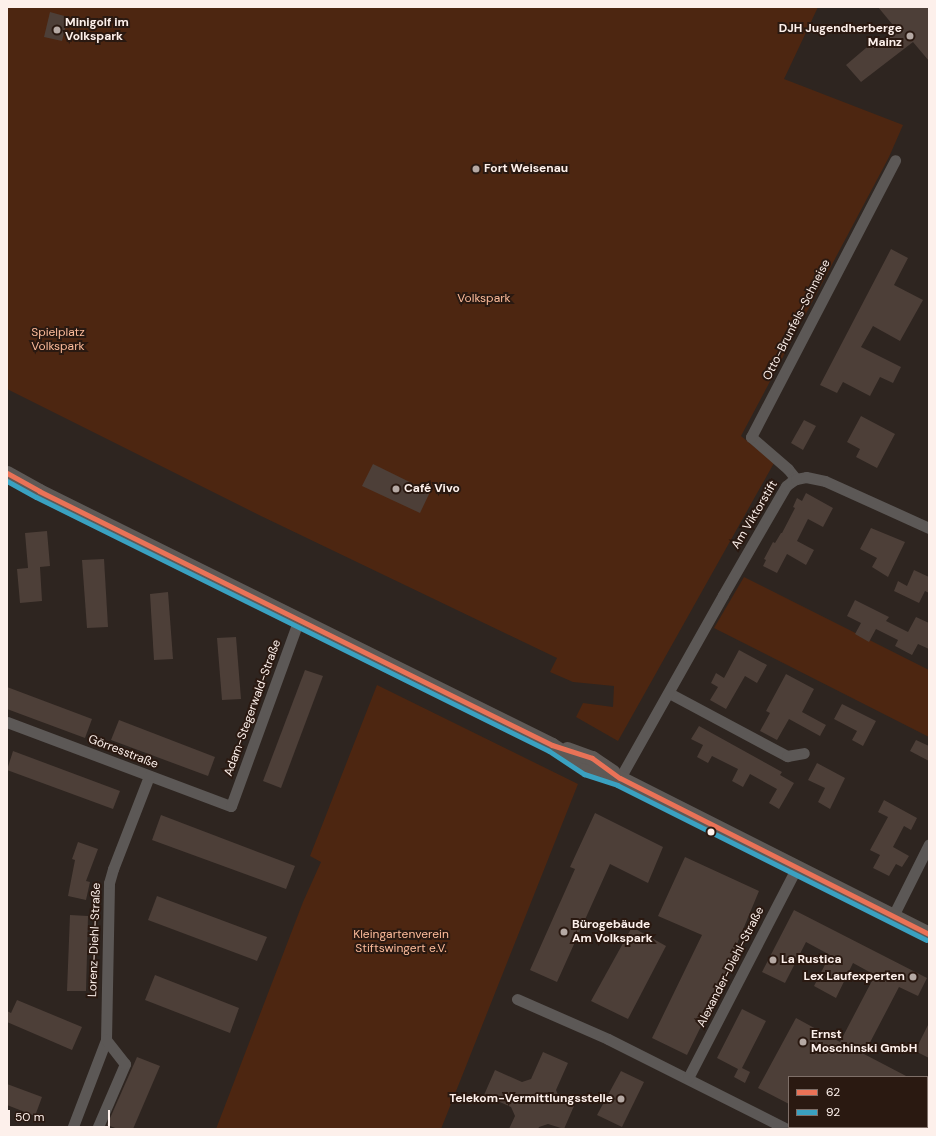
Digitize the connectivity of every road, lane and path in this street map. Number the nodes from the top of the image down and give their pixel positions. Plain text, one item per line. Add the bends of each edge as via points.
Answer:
1 (895, 160) dead end
2 (10, 477) edge
3 (796, 479) junction
4 (929, 528) edge
5 (299, 619) junction
6 (669, 693) junction
7 (8, 726) edge
8 (804, 753) dead end
9 (149, 776) junction
10 (620, 778) junction
11 (231, 806) joint
12 (929, 844) edge
13 (797, 867) junction
14 (893, 916) junction
15 (929, 934) edge
16 (517, 999) dead end
17 (106, 1040) junction
18 (688, 1078) junction
19 (72, 1129) edge
20 (97, 1129) edge
21 (787, 1129) edge

1 - 3 street, Otto-Brunfels-Schneise via 751,437
2 - 5 street
3 - 4 street, Am Viktorstift via 806,477 825,481
3 - 6 street, Am Viktorstift via 786,486
5 - 10 street via 552,744 592,758
5 - 11 street, Adam-Stegerwald-Straße
6 - 8 street via 787,756
6 - 10 street, Am Viktorstift
7 - 9 street, Görresstraße
9 - 11 street, Görresstraße
9 - 17 street, Lorenz-Diehl-Straße via 109,883
10 - 13 street
12 - 14 street
13 - 14 street
13 - 18 street, Alexander-Diehl-Straße
14 - 15 street
16 - 18 street
17 - 19 street, Lorenz-Diehl-Straße
17 - 20 street via 125,1064
18 - 21 street

